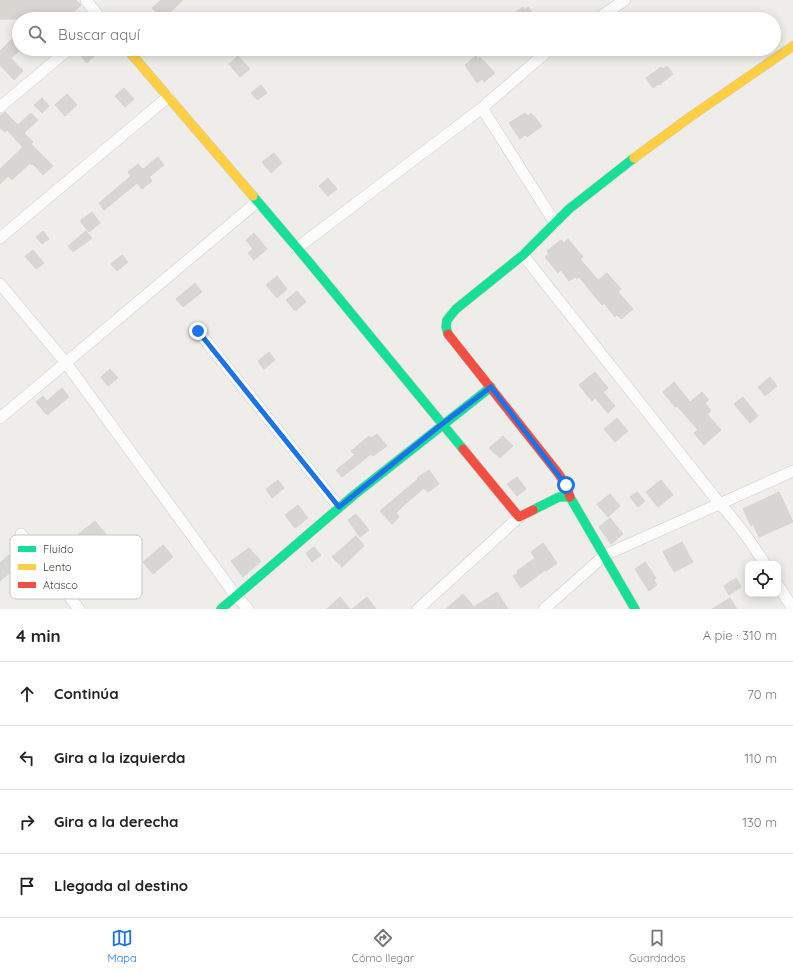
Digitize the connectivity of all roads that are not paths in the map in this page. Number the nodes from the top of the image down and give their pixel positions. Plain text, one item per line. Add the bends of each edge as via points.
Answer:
1 (86, 0) edge
2 (625, 0) edge
3 (95, 12) edge
4 (607, 12) edge
5 (793, 46) edge
6 (781, 54) edge
7 (61, 56) edge
8 (133, 56) edge
9 (542, 56) edge
10 (778, 56) edge
11 (168, 97) junction
12 (0, 107) edge
13 (482, 108) junction
14 (257, 202) junction
15 (555, 223) junction
16 (0, 238) edge
17 (296, 248) junction
18 (523, 255) junction
19 (0, 284) edge
20 (198, 331) dead end
21 (66, 363) junction
22 (491, 387) junction
23 (0, 418) edge
24 (442, 424) junction
25 (793, 470) edge
26 (570, 497) junction
27 (720, 504) junction
28 (339, 507) junction
29 (519, 517) junction
30 (605, 555) junction
31 (763, 561) edge
32 (781, 590) edge
33 (236, 596) junction
34 (71, 599) edge
35 (79, 609) edge
36 (221, 609) edge
37 (248, 609) edge
38 (418, 609) edge
39 (544, 609) edge
40 (636, 609) edge
41 (793, 609) edge

1 - 3 street
2 - 4 street
5 - 6 street
7 - 12 street
8 - 11 street
9 - 13 street
10 - 15 street via 620,168
11 - 14 street
11 - 16 street
13 - 15 street
13 - 17 street
14 - 17 street
14 - 21 street
15 - 18 street
17 - 24 street
18 - 22 street via 456,309 446,322 448,334
18 - 27 street
19 - 21 street
20 - 28 street
21 - 23 street
21 - 33 street
22 - 24 street
22 - 26 street via 558,473
24 - 28 street
24 - 29 street
25 - 27 street
26 - 29 street via 559,497
26 - 30 street
27 - 30 street
27 - 31 street via 745,533
28 - 33 street
29 - 38 street
30 - 39 street
30 - 40 street
32 - 41 street
33 - 36 street
33 - 37 street
34 - 35 street

